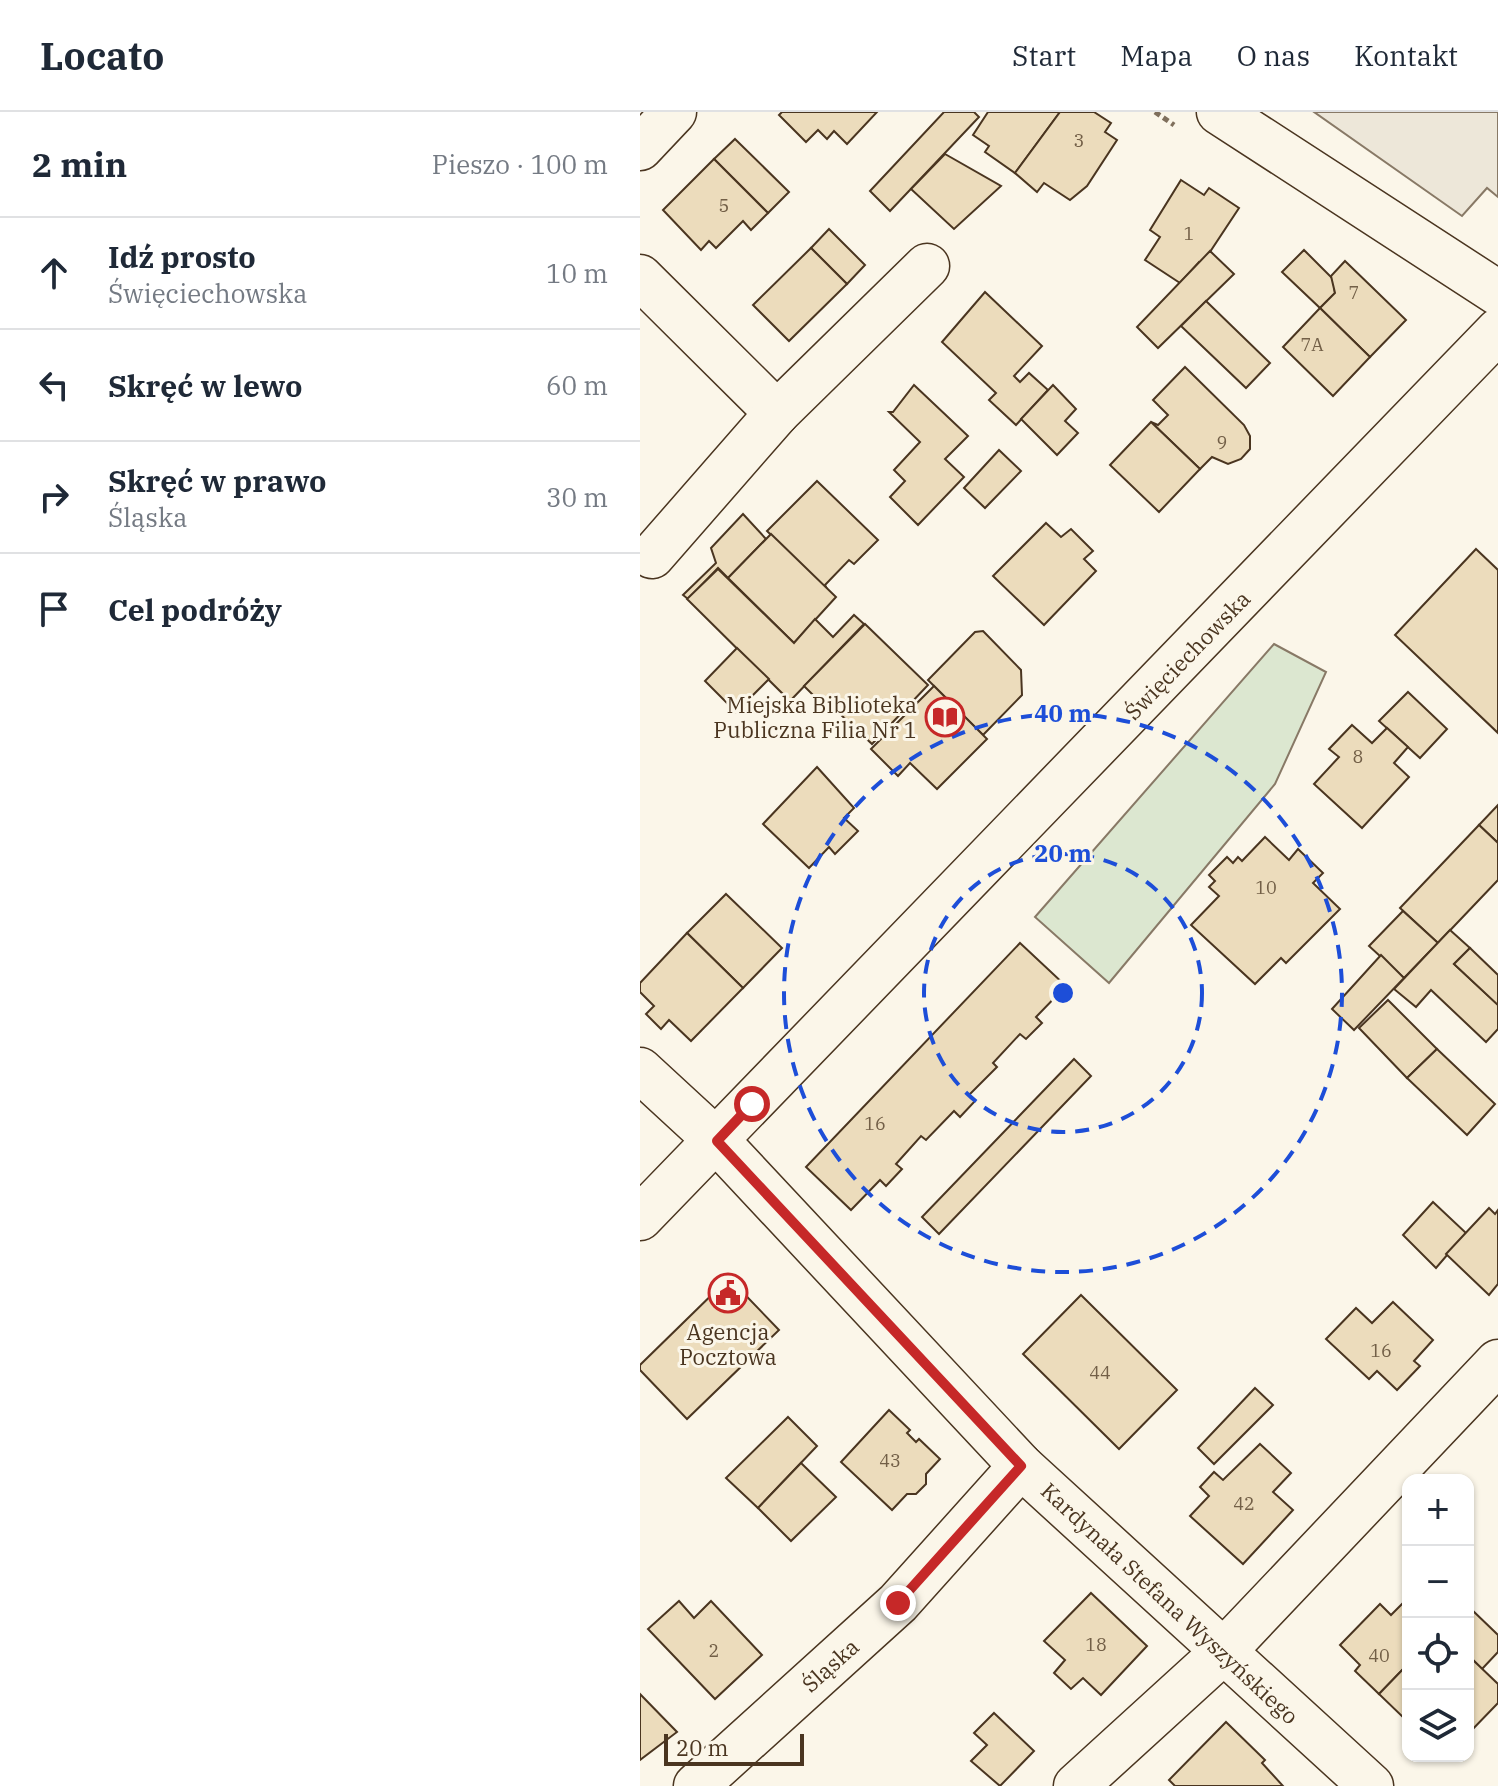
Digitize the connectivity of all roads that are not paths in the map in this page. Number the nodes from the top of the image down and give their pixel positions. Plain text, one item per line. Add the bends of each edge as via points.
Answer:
1 (674, 112) edge
2 (1219, 112) edge
3 (640, 148) edge
4 (927, 266) dead end
5 (640, 277) edge
6 (1498, 293) edge
7 (1498, 331) edge
8 (777, 413) junction
9 (652, 556) dead end
10 (640, 1070) edge
11 (717, 1141) junction
12 (640, 1218) edge
13 (1498, 1362) edge
14 (1021, 1466) junction
15 (1222, 1653) junction
16 (696, 1786) edge
17 (1076, 1786) edge
18 (1371, 1786) edge

1 - 3 street
2 - 6 street
4 - 8 street
5 - 8 street
7 - 11 street, Święciechowska
8 - 9 street
10 - 11 street, Kardynała Stefana Wyszyńskiego
11 - 12 street, Święciechowska
11 - 14 street, Kardynała Stefana Wyszyńskiego
13 - 15 street
14 - 15 street, Kardynała Stefana Wyszyńskiego
14 - 16 street, Śląska via 898,1603
15 - 17 street
15 - 18 street, Kardynała Stefana Wyszyńskiego

